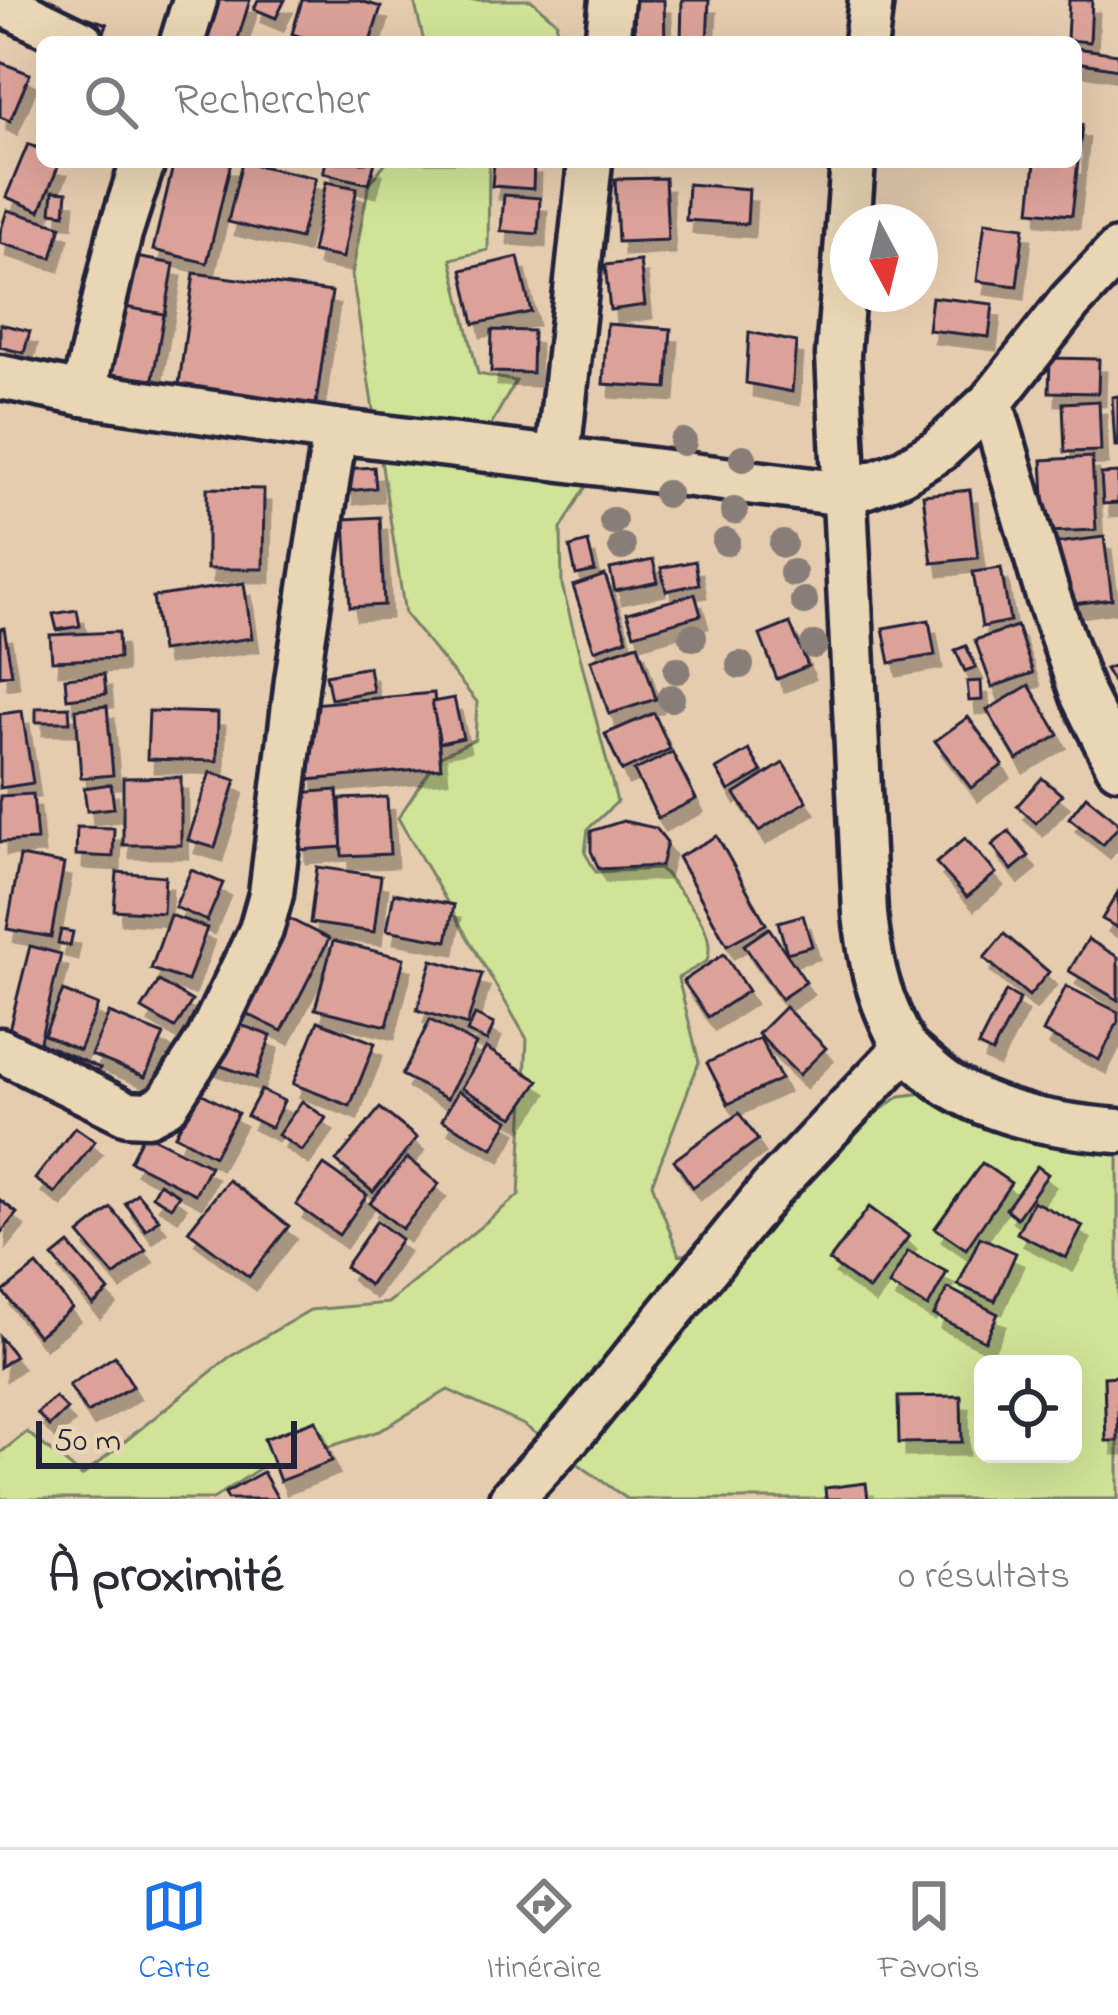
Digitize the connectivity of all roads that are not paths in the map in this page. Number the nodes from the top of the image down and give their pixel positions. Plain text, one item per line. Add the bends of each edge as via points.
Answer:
1 (195, 0) edge
2 (613, 0) edge
3 (871, 0) edge
4 (0, 2) edge
5 (70, 36) edge
6 (184, 36) edge
7 (608, 36) edge
8 (867, 36) edge
9 (141, 168) edge
10 (589, 168) edge
11 (854, 168) edge
12 (1118, 250) edge
13 (0, 377) edge
14 (83, 394) junction
15 (991, 402) junction
16 (335, 431) junction
17 (558, 456) junction
18 (845, 494) junction
19 (1118, 766) edge
20 (904, 1048) junction
21 (0, 1050) edge
22 (1118, 1131) edge
23 (511, 1499) edge

1 - 6 street
2 - 7 street
3 - 8 street
4 - 5 street
9 - 14 street
10 - 17 street
11 - 18 street via 838,356
12 - 15 street
13 - 14 street
14 - 16 street
15 - 18 street via 939,450
15 - 19 street via 1048,596
16 - 17 street
16 - 21 street via 271,894 208,1040 167,1104 148,1114 127,1113
17 - 18 street
18 - 20 street via 865,914 871,965
20 - 22 street via 948,1084 1001,1109
20 - 23 street via 771,1189

